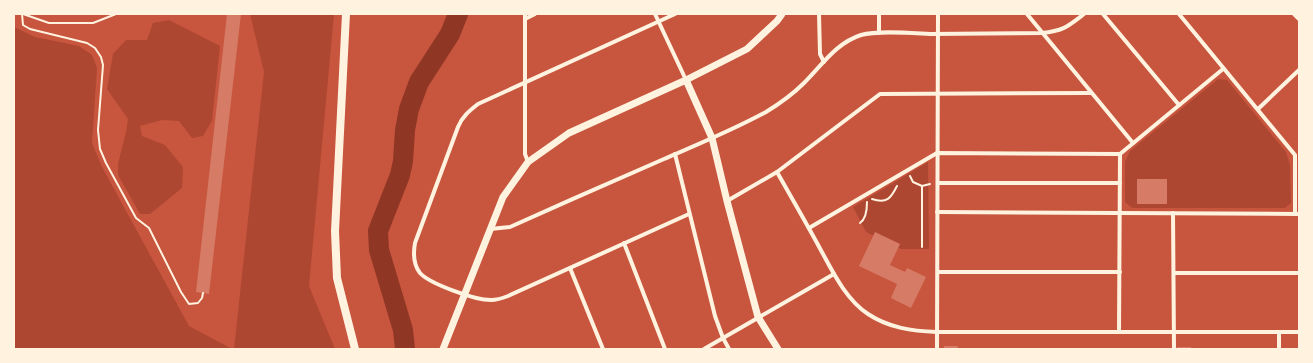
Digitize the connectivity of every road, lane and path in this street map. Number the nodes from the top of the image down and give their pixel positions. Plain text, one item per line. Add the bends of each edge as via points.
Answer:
1 (23, 14) edge
2 (116, 14) edge
3 (346, 14) edge
4 (535, 14) edge
5 (655, 14) edge
6 (675, 14) edge
7 (782, 14) edge
8 (819, 14) edge
9 (879, 14) edge
10 (938, 14) edge
11 (1027, 14) edge
12 (1084, 14) edge
13 (1103, 14) edge
14 (1178, 14) edge
15 (1294, 14) edge
16 (525, 16) edge
17 (1299, 19) edge
18 (658, 22) junction
19 (879, 33) junction
20 (1042, 33) junction
21 (938, 34) junction
22 (824, 62) junction
23 (1224, 69) junction
24 (1299, 70) edge
25 (686, 80) junction
26 (525, 83) junction
27 (938, 93) junction
28 (1091, 93) junction
29 (1179, 106) junction
30 (1258, 109) junction
31 (712, 138) junction
32 (1133, 143) junction
33 (937, 153) junction
34 (675, 154) junction
35 (1120, 154) junction
36 (528, 162) junction
37 (777, 172) junction
38 (906, 177) dead end
39 (1297, 180) edge
40 (938, 182) junction
41 (898, 183) dead end
42 (1120, 183) junction
43 (922, 186) junction
44 (727, 201) junction
45 (937, 212) junction
46 (1120, 213) junction
47 (1174, 213) junction
48 (689, 214) junction
49 (1297, 214) edge
50 (860, 223) dead end
51 (809, 228) junction
52 (490, 229) junction
53 (624, 243) junction
54 (922, 247) dead end
55 (570, 268) junction
56 (938, 272) junction
57 (1120, 272) junction
58 (1174, 273) junction
59 (1299, 273) edge
60 (834, 274) junction
61 (203, 293) dead end
62 (464, 294) junction
63 (758, 318) junction
64 (937, 332) junction
65 (1119, 332) junction
66 (1174, 332) junction
67 (1279, 332) junction
68 (1299, 332) edge
69 (723, 338) junction
70 (354, 349) edge
71 (443, 349) edge
72 (603, 349) edge
73 (665, 349) edge
74 (704, 349) edge
75 (729, 349) edge
76 (778, 349) edge
77 (937, 349) edge
78 (1174, 349) edge
79 (1279, 349) edge

1 - 2 path via 49,23 93,23
1 - 61 path via 23,25 30,29 87,43 95,48 101,57 103,65 98,130 100,149 106,163 136,218 148,228 189,304 198,303
3 - 70 main road via 335,231 337,278
4 - 16 street
5 - 18 street
6 - 18 street
7 - 25 street via 747,49
8 - 22 street via 820,54
9 - 19 street
10 - 21 street
11 - 20 street
12 - 20 street via 1063,30
13 - 29 street
14 - 23 street
15 - 17 street
16 - 26 street
18 - 25 street
18 - 26 street
19 - 21 street
19 - 22 street via 851,38
20 - 21 street
20 - 28 street
21 - 27 street
22 - 31 street via 803,85 780,102 756,117
23 - 29 street
23 - 30 street
24 - 30 street
25 - 31 street
25 - 36 street via 569,133
26 - 36 street via 524,154
26 - 62 street via 478,104 462,119 415,244 414,258 422,275
27 - 28 street
27 - 33 street
27 - 37 street via 880,94
28 - 32 street
29 - 32 street
30 - 39 street via 1295,155
31 - 34 street
31 - 44 street
32 - 35 street
33 - 35 street
33 - 40 street
33 - 51 street
34 - 48 street
34 - 52 street via 510,227
35 - 42 street
36 - 52 street via 503,197
37 - 44 street
37 - 51 street
38 - 43 path via 910,175 913,182
39 - 49 street
40 - 42 street
40 - 43 path
40 - 45 street
41 - 50 path via 889,199 871,199 867,202 866,213
42 - 46 street
43 - 54 path
44 - 63 street
45 - 46 street
45 - 56 street
46 - 47 street
46 - 57 street
47 - 49 street
47 - 58 street
48 - 53 street
48 - 69 street
51 - 60 street
52 - 62 street
53 - 55 street
53 - 73 street
55 - 62 street via 501,299 481,300
55 - 72 street
56 - 57 street
56 - 64 street
57 - 65 street
58 - 59 street
58 - 66 street
60 - 63 street
60 - 64 street via 850,297 868,315 902,329
62 - 71 street
63 - 69 street
63 - 76 street
64 - 65 street
64 - 77 street
65 - 66 street
66 - 67 street
66 - 78 street
67 - 68 street
67 - 79 street
69 - 74 street
69 - 75 street

